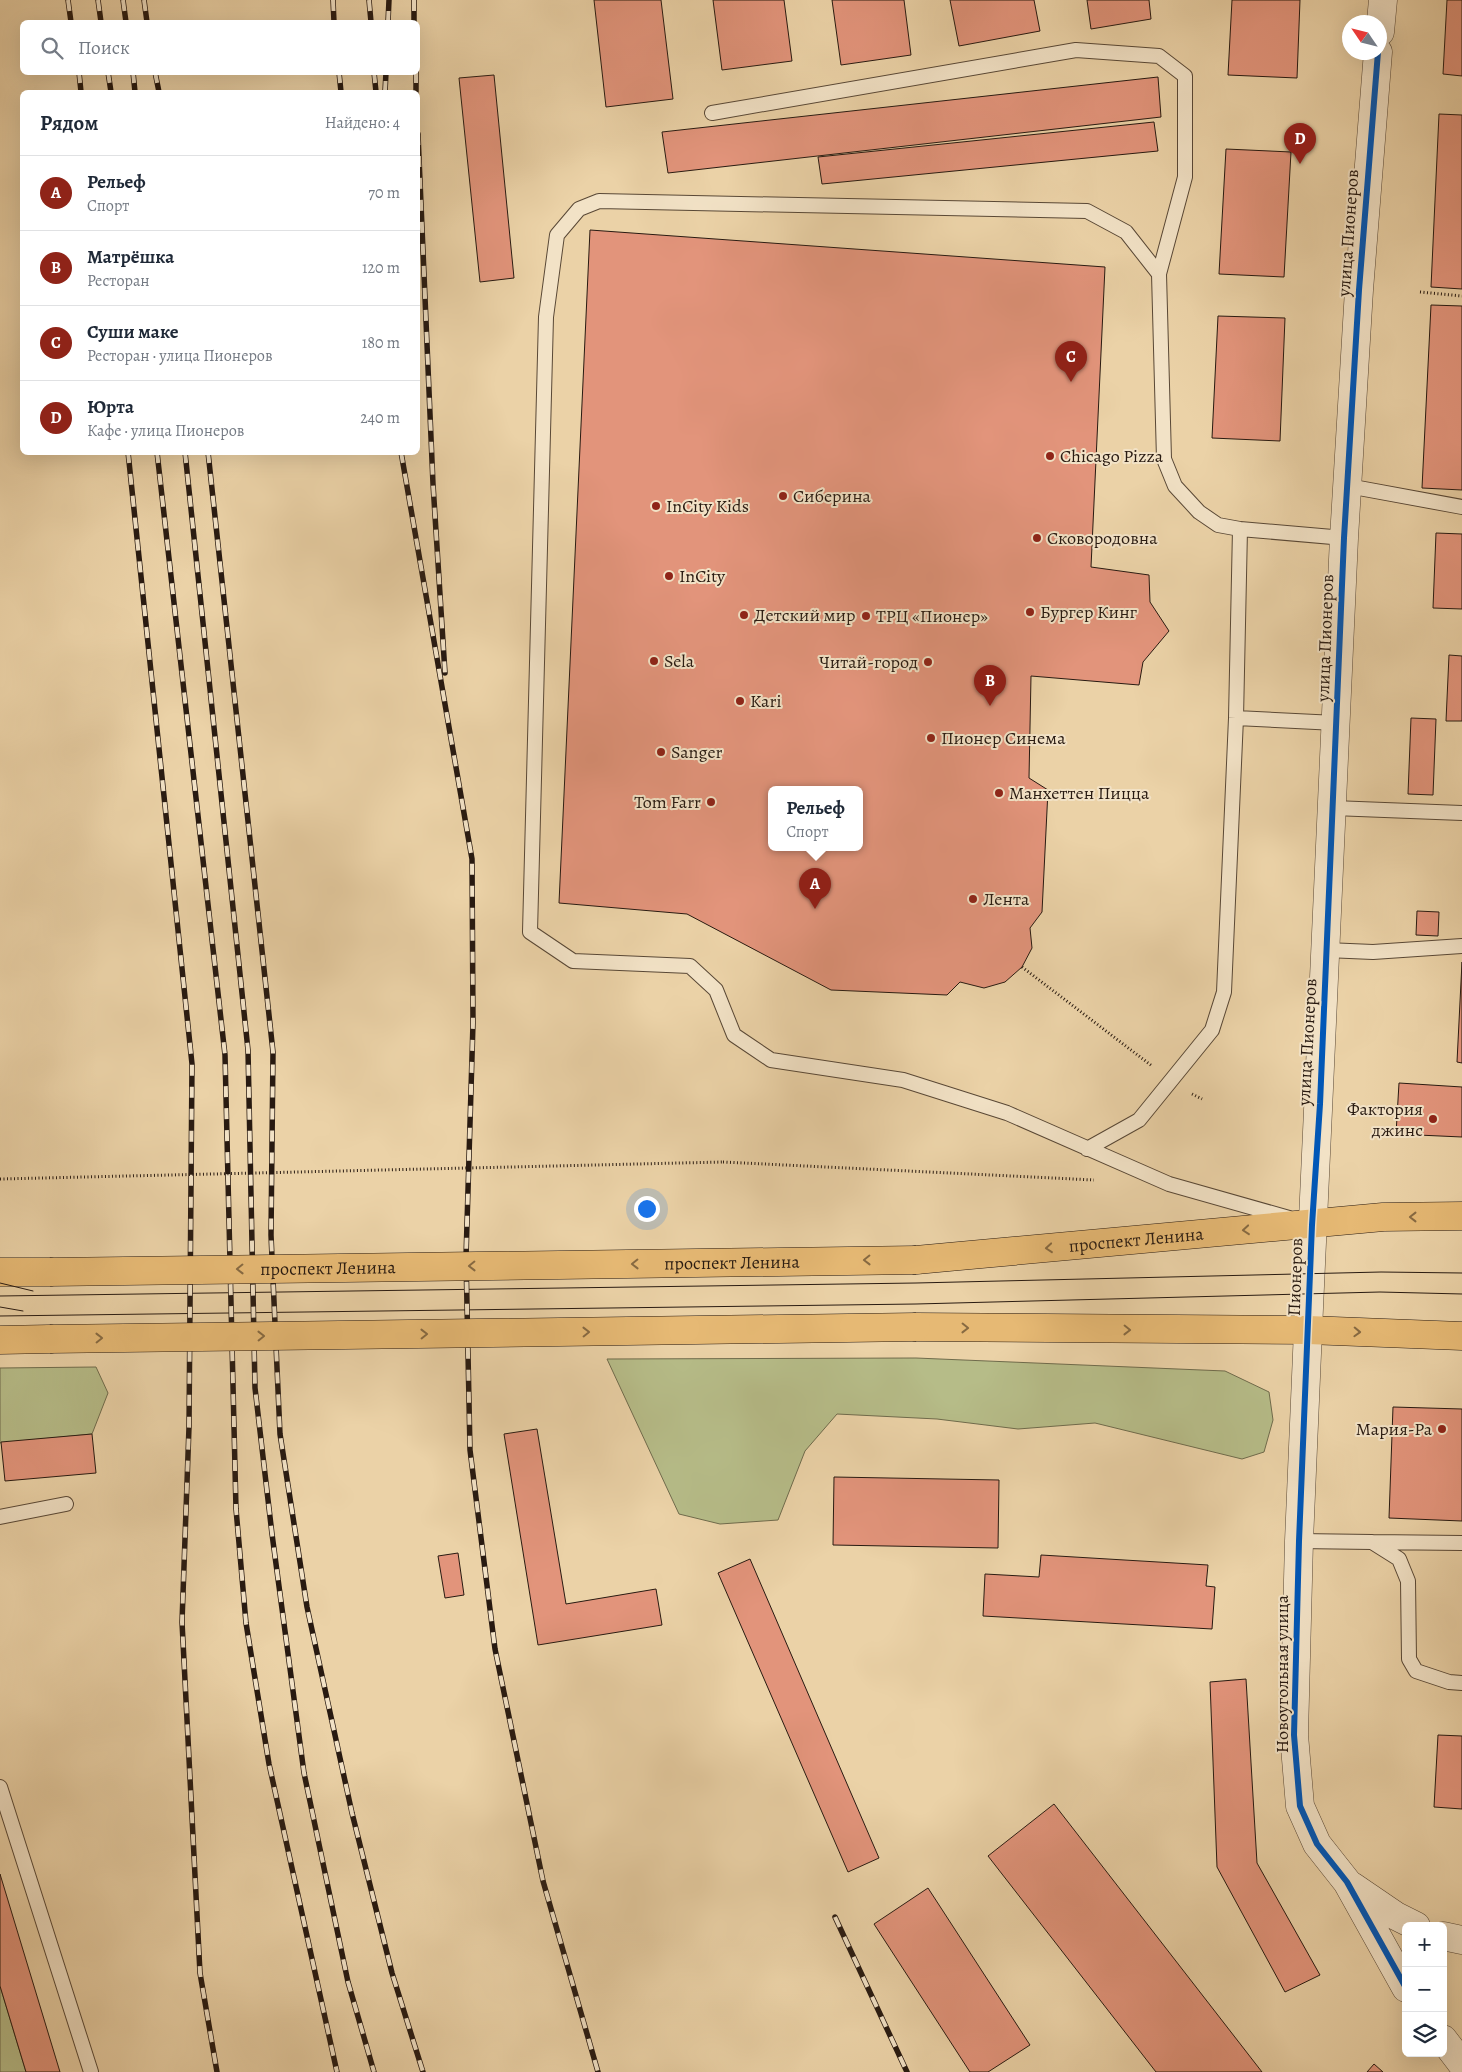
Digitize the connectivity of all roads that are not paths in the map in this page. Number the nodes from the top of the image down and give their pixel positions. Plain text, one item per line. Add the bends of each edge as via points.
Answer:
1 (1383, 0) edge
2 (1382, 15) edge
3 (1377, 60) edge
4 (712, 113) dead end
5 (1159, 274) junction
6 (1348, 486) junction
7 (1462, 507) edge
8 (1240, 529) junction
9 (1344, 538) junction
10 (1236, 718) junction
11 (1336, 723) junction
12 (1333, 808) junction
13 (1462, 813) edge
14 (1462, 946) edge
15 (1326, 950) junction
16 (1087, 1149) junction
17 (1462, 1216) edge
18 (1312, 1225) junction
19 (3, 1271) edge
20 (1308, 1330) junction
21 (1462, 1336) edge
22 (0, 1340) edge
23 (66, 1504) dead end
24 (0, 1517) edge
25 (1299, 1541) junction
26 (1372, 1542) junction
27 (1462, 1543) edge
28 (1462, 1683) edge
29 (0, 1787) edge
30 (1347, 1882) junction
31 (1408, 1922) edge
32 (1447, 1937) edge
33 (1462, 1940) edge
34 (1402, 1981) edge
35 (1447, 2044) edge
36 (1462, 2064) edge
37 (91, 2072) edge

1 - 2 street
3 - 6 street, улица Пионеров via 1359,290
4 - 5 lane via 1076,50 1159,56 1185,76 1185,177
5 - 8 lane via 1164,459 1175,486 1199,512 1218,525
5 - 16 lane via 1126,232 1087,211 598,200 580,209 557,235 546,316 530,932 573,961 690,966 716,990 734,1035 771,1060 903,1080 1007,1113
6 - 7 lane
6 - 9 street, улица Пионеров
8 - 9 lane
8 - 10 lane
9 - 11 street, улица Пионеров
10 - 11 lane
10 - 16 lane via 1224,992 1212,1030 1139,1120
11 - 12 street, улица Пионеров
12 - 13 lane
12 - 15 street, улица Пионеров
14 - 15 lane via 1373,952
15 - 18 street, улица Пионеров
16 - 18 lane via 1169,1184
17 -> 18 main road, проспект Ленина via 1382,1217
18 -> 19 main road, проспект Ленина, bridge via 916,1260
18 - 20 street, Пионеров
20 -> 21 main road
22 -> 20 main road, bridge via 916,1327
20 - 25 street, Новоугольная улица
23 - 24 lane
25 - 26 lane
25 - 30 street, Новоугольная улица via 1294,1735 1300,1806 1317,1844
26 - 27 lane
26 - 28 lane via 1399,1559 1408,1580 1408,1658 1416,1672
29 - 37 lane
30 - 31 street
30 - 34 street, Новоугольная улица
32 - 33 street
35 - 36 street

